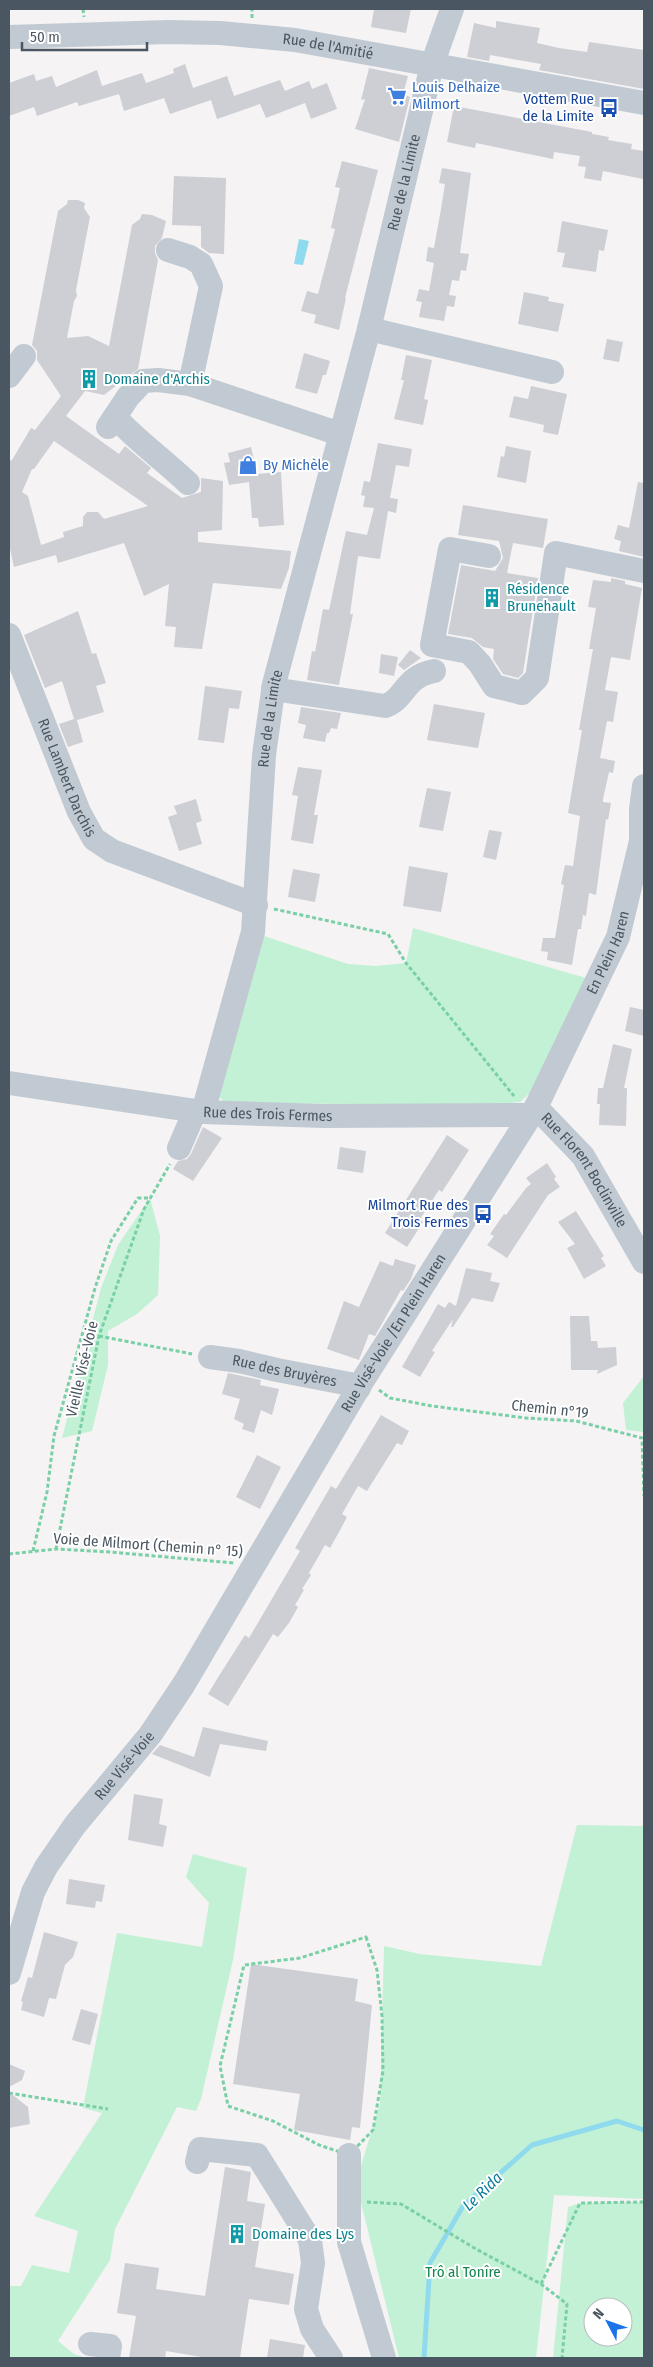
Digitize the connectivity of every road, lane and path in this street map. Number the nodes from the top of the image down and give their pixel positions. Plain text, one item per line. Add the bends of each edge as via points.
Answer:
1 (452, 9) edge
2 (9, 37) edge
3 (432, 65) junction
4 (644, 103) edge
5 (168, 250) dead end
6 (369, 330) junction
7 (24, 356) dead end
8 (552, 372) dead end
9 (9, 376) edge
10 (190, 384) junction
11 (340, 434) junction
12 (188, 483) dead end
13 (490, 556) dead end
14 (644, 571) edge
15 (9, 635) edge
16 (434, 670) dead end
17 (273, 689) junction
18 (644, 786) edge
19 (256, 905) junction
20 (9, 1084) edge
21 (199, 1111) junction
22 (533, 1111) junction
23 (179, 1148) joint
24 (150, 1198) junction
25 (644, 1262) edge
26 (99, 1336) junction
27 (210, 1358) joint
28 (361, 1384) junction
29 (644, 1496) edge
30 (56, 1549) junction
31 (33, 1551) junction
32 (9, 1554) edge
33 (257, 1562) junction
34 (9, 1973) edge
35 (9, 2093) edge
36 (108, 2108) dead end
37 (349, 2155) junction
38 (197, 2162) dead end
39 (349, 2201) junction
40 (644, 2202) edge
41 (541, 2284) junction
42 (331, 2358) edge
43 (384, 2358) edge
44 (562, 2358) edge

1 - 3 street, Rue de la Limite
2 - 3 street, Rue de l'Amitié via 220,33 295,40
3 - 4 street, Rue de l'Amitié
3 - 6 street, Rue de la Limite
5 - 10 street via 190,256 201,264 211,286
6 - 8 street
6 - 11 street, Rue de la Limite
7 - 9 street
10 - 11 street
10 - 12 street via 143,381 128,396 112,422 158,454
11 - 17 street, Rue de la Limite
13 - 14 street via 450,549 432,645 469,652 494,686 522,693 537,678 556,553
15 - 19 street, Rue Lambert Darchis via 79,812 94,839 112,852
16 - 17 street via 420,673 392,704 385,706
17 - 19 street, Rue de la Limite via 264,755
18 - 22 street, En Plein Haren via 641,841 618,937
19 - 21 street, Rue de la Limite via 253,932
19 - 22 path via 388,934 406,964
20 - 21 street, Rue des Trois Fermes
21 - 22 street, Rue des Trois Fermes via 324,1116
21 - 23 street, Rue de la Limite
22 - 25 street, Rue Florent Boclinville via 583,1156
22 - 28 street, Rue Visé-Voie /En Plein Haren
23 - 24 path, Vieille Visé-Voie
24 - 26 path, Vieille Visé-Voie
24 - 31 path via 138,1198 111,1241 95,1288 54,1436 47,1492
26 - 27 path
26 - 30 path, Vieille Visé-Voie
27 - 28 street, Rue des Bruyères via 239,1360
28 - 29 path, Chemin n°19 via 390,1398 483,1413 576,1421 642,1438
28 - 33 street, Rue Visé-Voie /En Plein Haren
30 - 31 path, Voie de Milmort (Chemin n° 15)
30 - 33 path, Voie de Milmort (Chemin n° 15) via 240,1564
31 - 32 path, Voie de Milmort (Chemin n° 15)
33 - 34 street, Rue Visé-Voie via 150,1735 75,1825 46,1866 33,1892
35 - 36 path
37 - 37 path via 228,2106 220,2066 244,1965 300,1958 366,1938 377,1970 382,2016 382,2072 373,2130
37 - 39 street
38 - 42 street via 200,2149 257,2156 310,2240 313,2263 306,2309 312,2329
39 - 41 path via 401,2204
39 - 43 street via 349,2242
40 - 41 path via 580,2203
41 - 44 path via 567,2304

